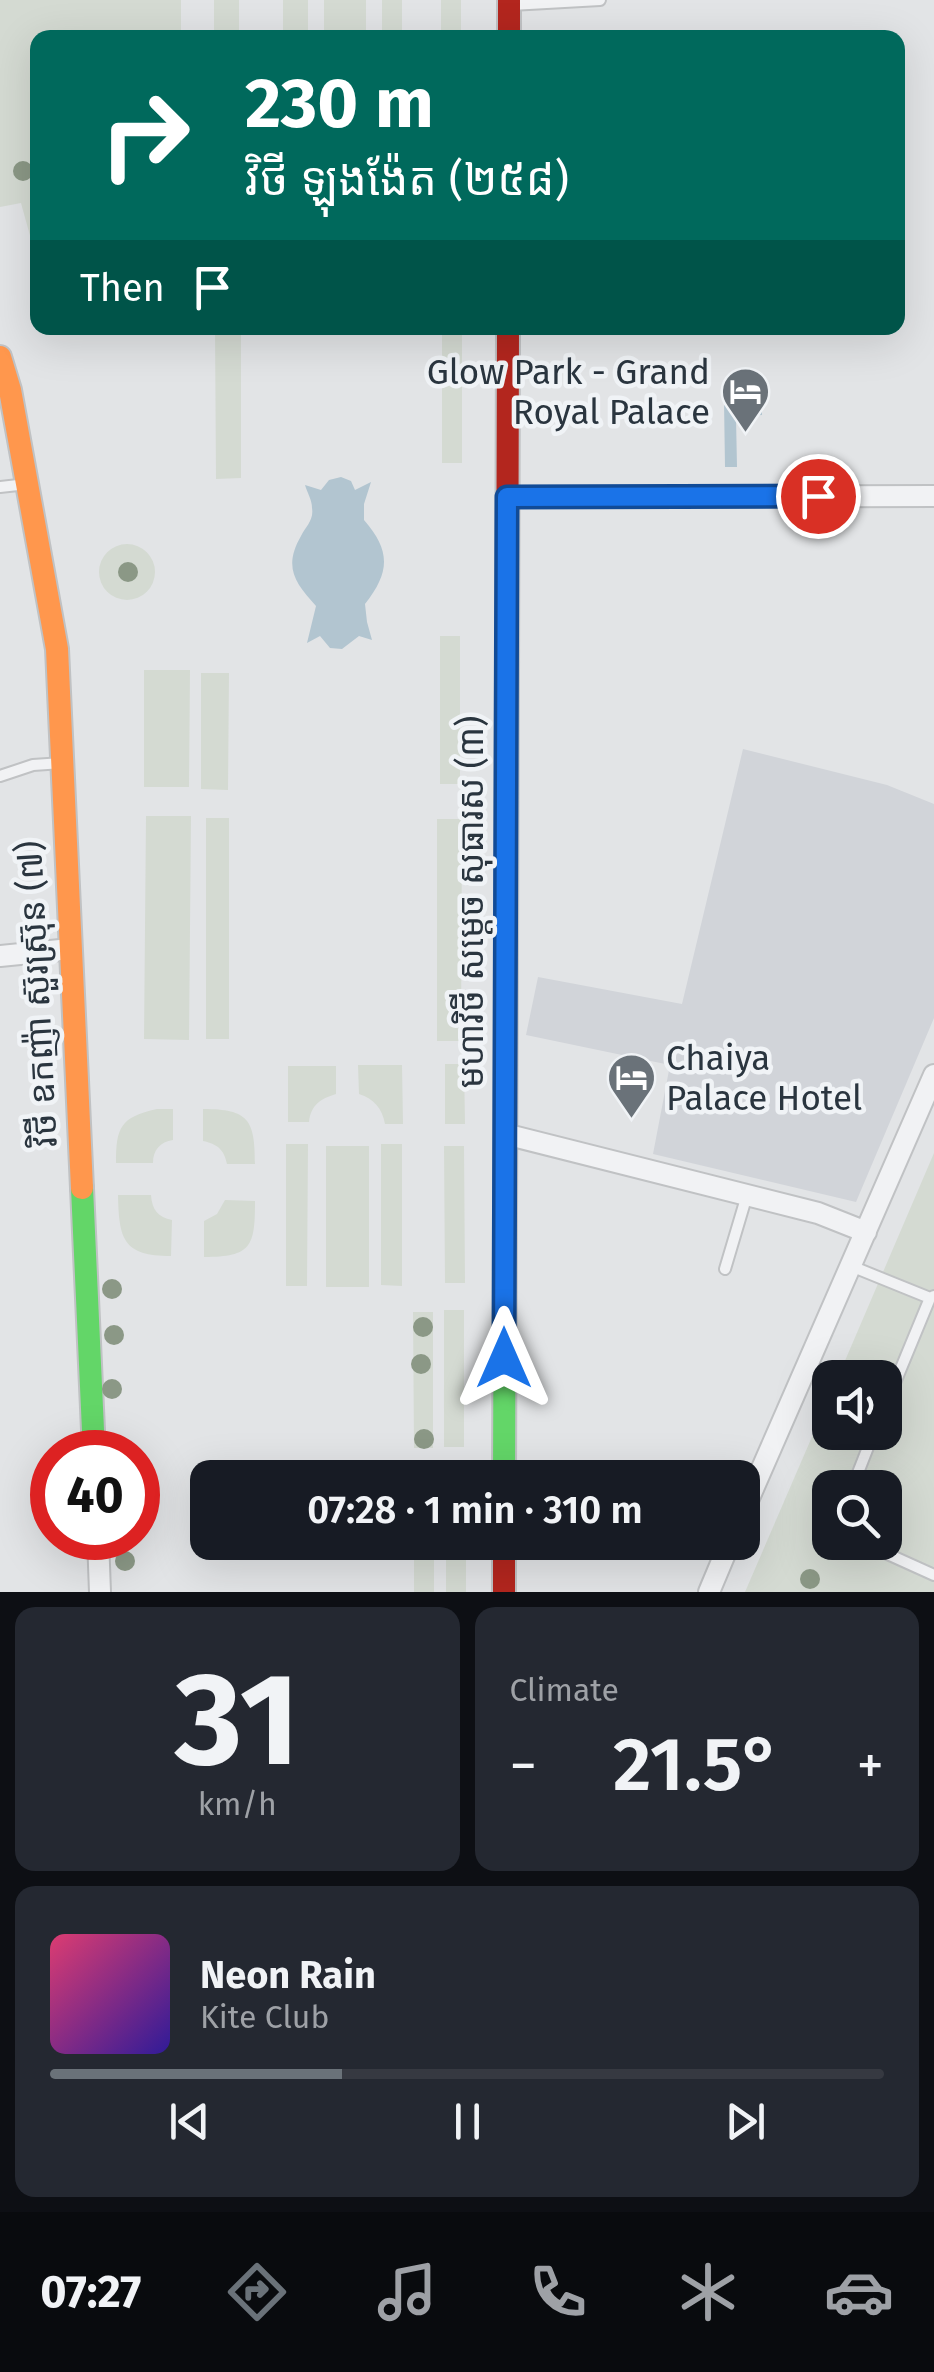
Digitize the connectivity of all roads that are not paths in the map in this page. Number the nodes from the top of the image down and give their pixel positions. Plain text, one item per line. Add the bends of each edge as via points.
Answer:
1 (600, 0) edge
2 (509, 3) edge
3 (509, 30) edge
4 (508, 335) edge
5 (0, 357) edge
6 (28, 484) junction
7 (0, 487) edge
8 (934, 496) edge
9 (507, 497) junction
10 (62, 763) junction
11 (0, 776) edge
12 (70, 949) junction
13 (0, 956) edge
14 (933, 1080) edge
15 (505, 1134) junction
16 (747, 1195) junction
17 (866, 1232) junction
18 (851, 1266) junction
19 (725, 1268) dead end
20 (932, 1297) edge
21 (902, 1367) edge
22 (93, 1430) edge
23 (504, 1460) edge
24 (760, 1473) edge
25 (99, 1560) edge
26 (504, 1560) edge
27 (722, 1560) edge
28 (901, 1560) edge
29 (934, 1575) edge
30 (100, 1592) edge
31 (504, 1592) edge
32 (709, 1592) edge

1 - 2 lane
2 - 3 street
4 - 9 street, មហាវិថី សម្តេច សុធារស (៣)
5 - 6 street, វិថី ឧកញ៉ា ស៊ួរស៊្រុន (៧)
6 - 7 lane
6 - 10 street, វិថី ឧកញ៉ា ស៊ួរស៊្រុន (៧) via 56,649
8 - 9 street
9 - 15 street, មហាវិថី សម្តេច សុធារស (៣)
10 - 11 lane
10 - 12 street, វិថី ឧកញ៉ា ស៊ួរស៊្រុន (៧)
12 - 13 street
12 - 22 street, វិថី ឧកញ៉ា ស៊ួរស៊្រុន (៧)
14 - 17 street
15 - 16 street
15 - 23 street, មហាវិថី សម្តេច សុធារស (៣)
16 - 17 street
16 - 19 lane
17 - 18 street
18 - 20 lane
18 - 24 street
20 - 21 lane
25 - 30 street
26 - 31 street
27 - 32 street
28 - 29 lane

